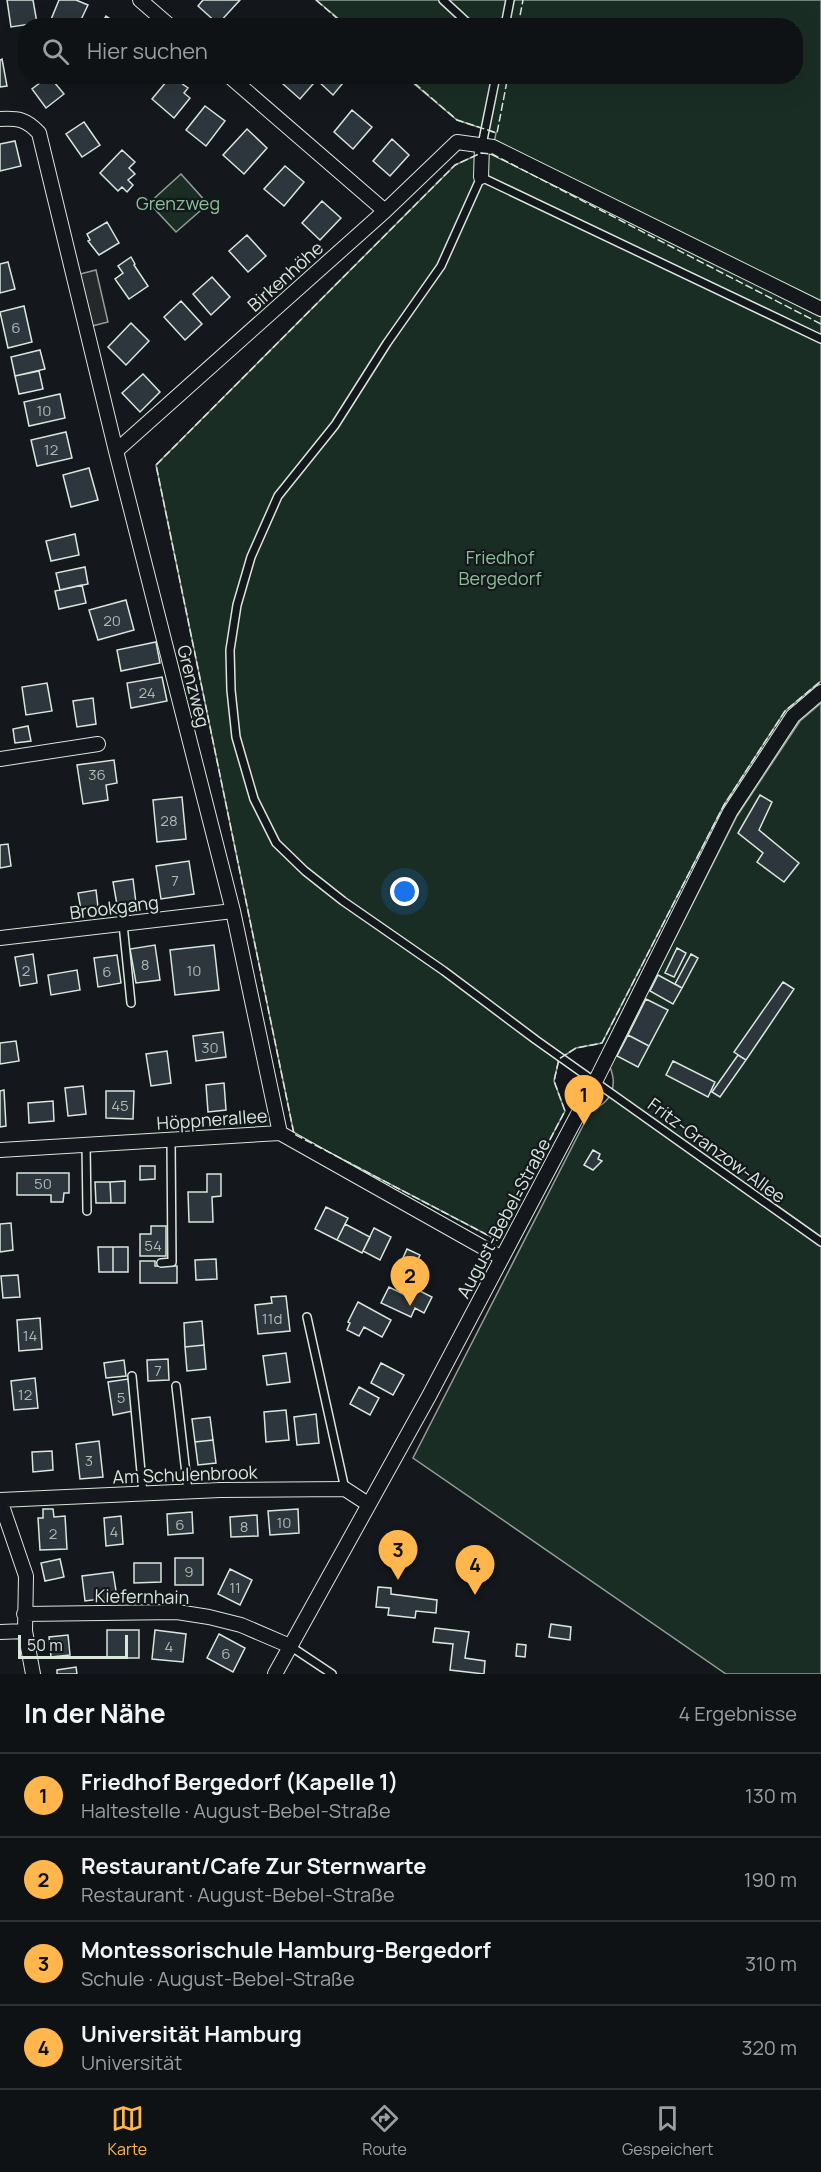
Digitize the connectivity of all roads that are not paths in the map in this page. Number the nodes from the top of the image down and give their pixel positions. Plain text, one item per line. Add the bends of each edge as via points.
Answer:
1 (140, 0) edge
2 (443, 0) edge
3 (510, 0) edge
4 (161, 18) edge
5 (462, 18) edge
6 (507, 18) edge
7 (238, 84) edge
8 (494, 84) edge
9 (0, 119) edge
10 (482, 145) junction
11 (481, 177) junction
12 (385, 211) junction
13 (821, 309) edge
14 (821, 339) edge
15 (116, 451) junction
16 (821, 692) edge
17 (98, 744) dead end
18 (0, 759) edge
19 (232, 911) junction
20 (123, 924) junction
21 (0, 938) edge
22 (131, 1003) dead end
23 (595, 1082) junction
24 (280, 1133) junction
25 (171, 1140) junction
26 (86, 1145) junction
27 (0, 1150) edge
28 (87, 1211) dead end
29 (821, 1242) edge
30 (502, 1258) junction
31 (161, 1263) dead end
32 (307, 1317) dead end
33 (132, 1376) dead end
34 (176, 1386) dead end
35 (345, 1489) junction
36 (188, 1491) junction
37 (143, 1493) junction
38 (0, 1500) edge
39 (368, 1504) junction
40 (24, 1614) junction
41 (25, 1631) junction
42 (0, 1632) edge
43 (290, 1646) junction
44 (33, 1674) edge
45 (275, 1674) edge
46 (332, 1674) edge

1 - 4 street
2 - 5 lane
3 - 6 lane
7 - 12 street
8 - 10 lane
9 - 15 street, Grenzweg via 19,117 39,133
10 - 11 street
10 - 12 street, Birkenhöhe via 457,142
10 - 13 street via 582,190
11 - 14 lane
11 - 23 lane, Fritz-Granzow-Allee via 441,266 335,425 278,496 251,557 237,605 230,650 236,737 254,799 276,843 305,871
12 - 15 street, Birkenhöhe
15 - 19 street, Grenzweg
16 - 23 street, August-Bebel-Straße via 793,716 730,812
17 - 18 street
19 - 20 street, Brookgang
19 - 24 street, Grenzweg
20 - 21 street, Brookgang
20 - 22 lane
23 - 29 lane, Fritz-Granzow-Allee
23 - 30 street, August-Bebel-Straße
24 - 25 street, Höppnerallee
24 - 30 street, Höppnerallee
25 - 26 street, Höppnerallee
25 - 31 lane via 172,1262
26 - 27 street, Höppnerallee
26 - 28 lane
30 - 39 street, August-Bebel-Straße
32 - 35 lane
33 - 37 lane
34 - 36 lane
35 - 36 street, Am Schulenbrook
35 - 39 street
36 - 37 street, Am Schulenbrook
37 - 38 street, Am Schulenbrook
38 - 40 street via 26,1576
39 - 43 street, August-Bebel-Straße
40 - 41 street
40 - 43 street, Kiefernhain via 177,1612 241,1625
41 - 42 street
41 - 44 street
43 - 45 street, August-Bebel-Straße
43 - 46 lane

